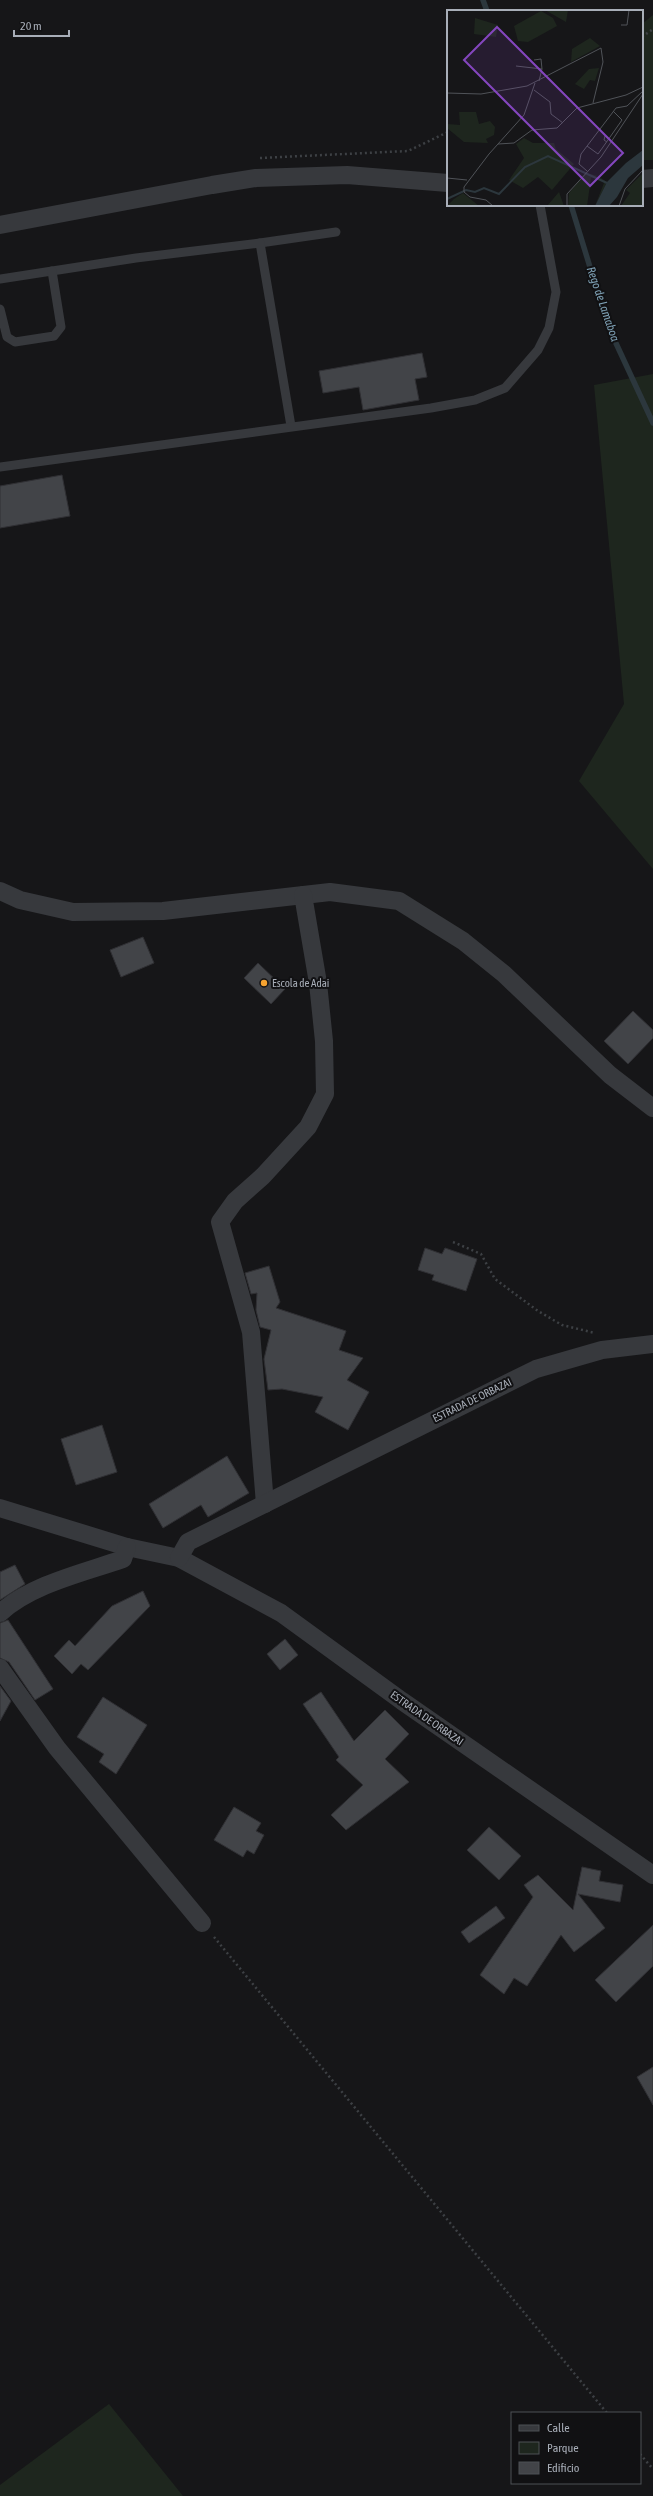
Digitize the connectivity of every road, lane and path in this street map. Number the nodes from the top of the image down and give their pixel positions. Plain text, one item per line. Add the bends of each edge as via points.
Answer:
1 (653, 29) edge
2 (643, 36) edge
3 (653, 178) edge
4 (643, 179) edge
5 (447, 183) edge
6 (540, 206) edge
7 (0, 225) edge
8 (336, 232) dead end
9 (260, 242) junction
10 (52, 271) junction
11 (0, 279) edge
12 (0, 309) edge
13 (291, 426) junction
14 (0, 467) edge
15 (0, 891) edge
16 (303, 895) junction
17 (653, 1108) edge
18 (453, 1242) dead end
19 (599, 1333) dead end
20 (653, 1344) edge
21 (265, 1504) junction
22 (0, 1508) edge
23 (127, 1547) junction
24 (179, 1558) junction
25 (0, 1613) edge
26 (0, 1668) edge
27 (653, 1875) edge
28 (202, 1923) joint
29 (606, 2412) edge
30 (641, 2455) edge
31 (653, 2469) edge

1 - 2 path
3 - 4 street
5 - 7 street via 347,175 256,178
6 - 13 lane via 556,292 549,328 538,350 505,388 475,400 431,408
8 - 9 lane
9 - 10 lane
9 - 13 lane
10 - 11 lane
10 - 12 lane via 62,327 54,336 15,342 7,337
13 - 14 lane
15 - 16 street via 20,900 73,912 163,911
16 - 17 street via 330,892 399,901 463,941 504,974 610,1075
16 - 21 street via 318,983 324,1041 325,1094 308,1127 264,1176 235,1201 220,1222 251,1332
18 - 19 path via 481,1254 495,1279 538,1311 562,1325
20 - 21 street, ESTRADA DE ORBAZAI via 602,1350 536,1369
21 - 24 street, ESTRADA DE ORBAZAI via 188,1542
22 - 23 street, ESTRADA DE ORBAZAI
23 - 24 street, ESTRADA DE ORBAZAI
23 - 25 street via 123,1559 43,1588 10,1604
24 - 27 street, ESTRADA DE ORBAZAI via 281,1613 402,1702
26 - 28 street via 56,1748
28 - 29 path
30 - 31 path

